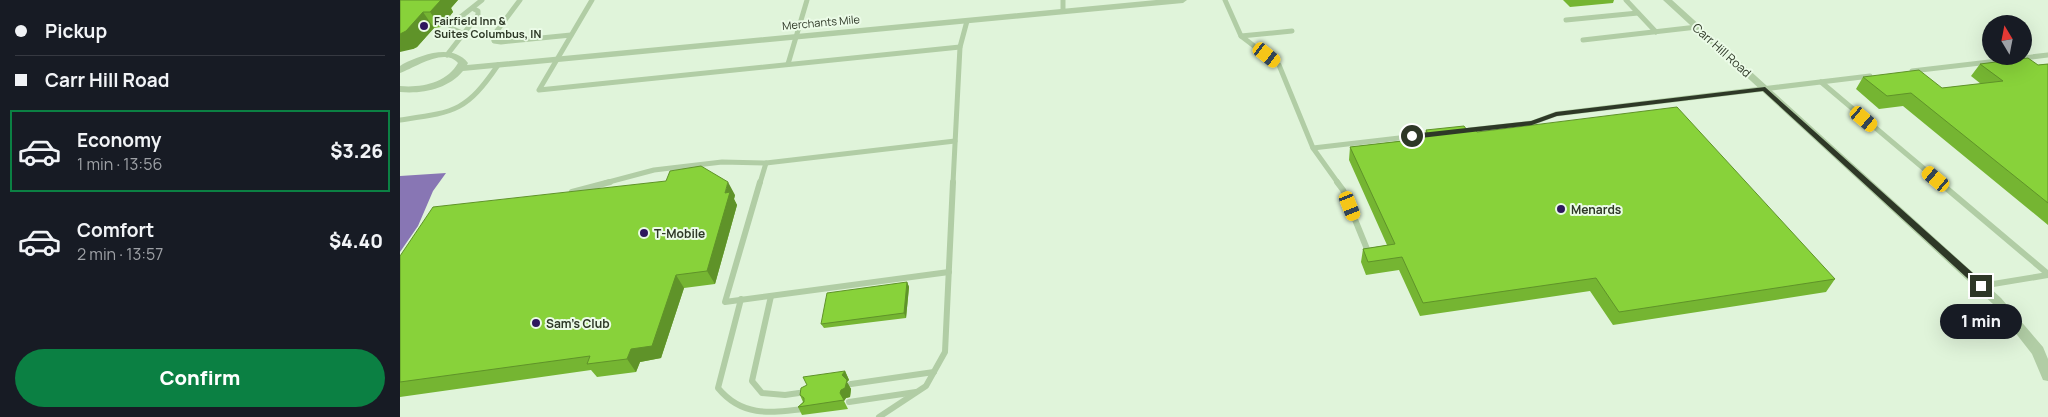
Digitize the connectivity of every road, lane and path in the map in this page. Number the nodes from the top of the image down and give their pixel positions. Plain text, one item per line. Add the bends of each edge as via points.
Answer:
1 (482, 0) edge
2 (520, 0) edge
3 (592, 0) edge
4 (807, 0) edge
5 (1063, 0) edge
6 (1183, 0) edge
7 (1225, 0) edge
8 (1626, 0) edge
9 (1667, 0) edge
10 (474, 9) junction
11 (1063, 11) junction
12 (1638, 12) junction
13 (967, 20) junction
14 (1566, 20) dead end
15 (1697, 28) junction
16 (1292, 31) dead end
17 (1656, 32) junction
18 (464, 34) junction
19 (572, 35) junction
20 (797, 36) junction
21 (1241, 36) junction
22 (1584, 40) dead end
23 (960, 47) junction
24 (447, 55) junction
25 (2048, 55) edge
26 (558, 59) junction
27 (788, 64) junction
28 (498, 65) junction
29 (461, 68) junction
30 (400, 70) edge
31 (1906, 72) edge
32 (1878, 76) edge
33 (1820, 82) junction
34 (400, 89) edge
35 (1765, 89) junction
36 (400, 120) edge
37 (1460, 131) edge
38 (1428, 135) edge
39 (955, 141) junction
40 (1313, 148) junction
41 (766, 163) junction
42 (566, 194) edge
43 (1370, 255) edge
44 (949, 272) junction
45 (2048, 275) edge
46 (1981, 286) junction
47 (771, 296) junction
48 (741, 300) junction
49 (934, 372) junction
50 (2048, 376) edge
51 (851, 384) dead end
52 (919, 391) junction
53 (807, 392) edge
54 (849, 402) dead end
55 (804, 409) edge
56 (879, 417) edge

1 - 10 lane
2 - 19 lane via 493,36 494,41
3 - 19 lane
4 - 20 lane
5 - 11 lane
6 - 11 street, Merchants Mile
7 - 21 lane
8 - 12 lane
9 - 15 street, Carr Hill Road
10 - 18 lane via 479,14
10 - 18 lane via 454,22 451,28
11 - 13 street, Merchants Mile
12 - 14 lane
12 - 17 lane
13 - 20 street, Merchants Mile
13 - 23 lane
15 - 17 lane
15 - 35 street, Carr Hill Road
16 - 21 lane
17 - 22 lane
18 - 24 lane
19 - 26 lane
20 - 26 street, Merchants Mile
20 - 27 lane
21 - 40 lane via 1279,65
23 - 27 lane
23 - 39 lane
24 - 29 street via 461,59
24 - 30 street via 425,58
25 - 31 lane
26 - 27 lane via 539,90
26 - 28 street, Merchants Mile
28 - 29 street, Merchants Mile
28 - 36 lane via 470,102 456,110
29 - 34 street, Merchants Mile via 436,84
32 - 33 lane
33 - 35 lane
33 - 45 lane
35 - 37 lane via 1556,114 1532,123
35 - 46 street, Carr Hill Road
38 - 40 lane
39 - 41 lane
39 - 44 lane
40 - 43 lane via 1343,190
41 - 42 lane via 722,162 654,170
41 - 48 lane via 725,302
44 - 47 lane
44 - 49 lane via 945,352
45 - 46 lane
46 - 50 street, Carr Hill Road via 2038,351
47 - 48 lane
47 - 53 lane via 752,381 762,393
48 - 55 lane via 718,388 724,399 738,412 756,416
49 - 51 lane
49 - 52 lane
52 - 54 lane
52 - 56 lane

